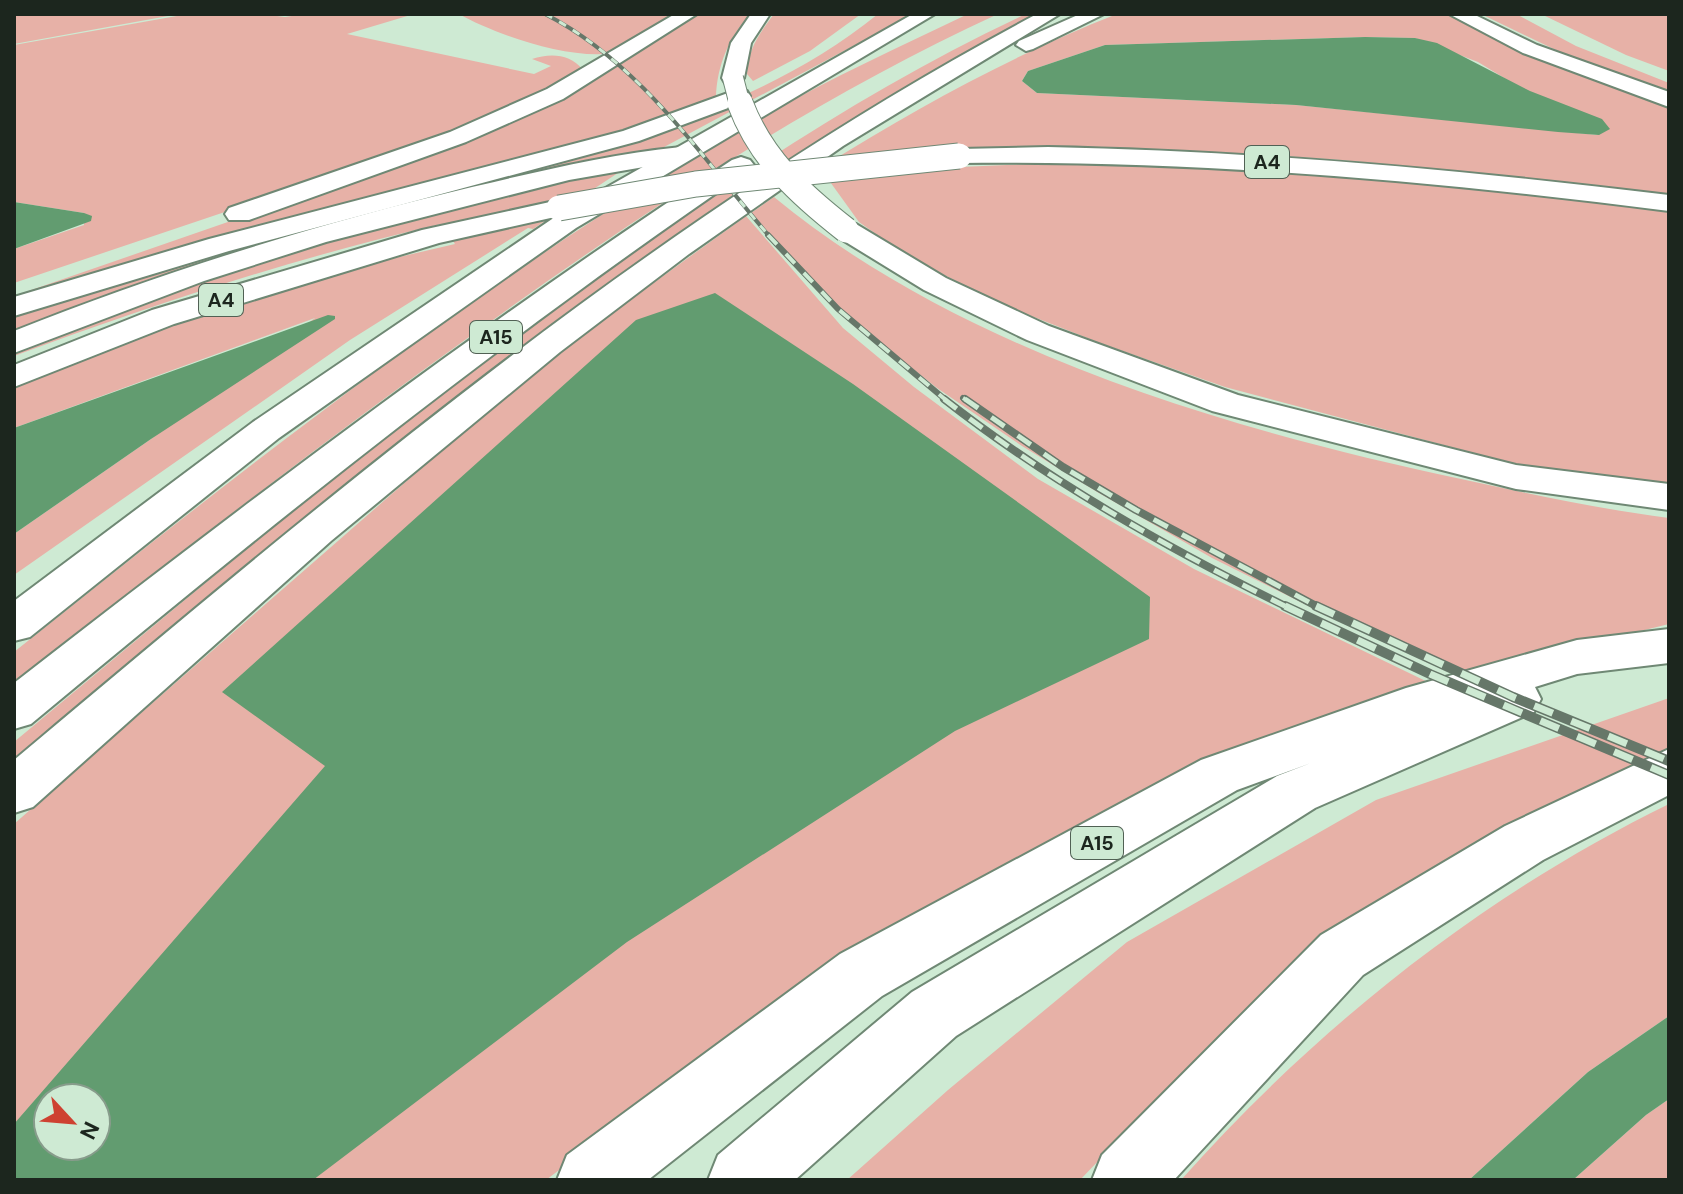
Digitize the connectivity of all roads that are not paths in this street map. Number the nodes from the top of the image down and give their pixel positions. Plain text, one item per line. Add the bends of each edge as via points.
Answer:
1 (688, 14) edge
2 (761, 14) edge
3 (874, 14) edge
4 (1012, 14) edge
5 (1051, 14) edge
6 (1095, 14) edge
7 (1458, 14) edge
8 (934, 17) edge
9 (1591, 49) dead end
10 (1669, 81) edge
11 (1669, 100) edge
12 (681, 154) junction
13 (803, 159) junction
14 (1669, 203) edge
15 (14, 291) edge
16 (14, 307) edge
17 (14, 343) edge
18 (14, 377) edge
19 (1669, 497) edge
20 (14, 625) edge
21 (1669, 646) edge
22 (1669, 656) edge
23 (14, 710) edge
24 (1669, 770) edge
25 (14, 791) edge
26 (592, 1180) edge
27 (743, 1180) edge
28 (1127, 1180) edge

1 - 15 main road via 555,94 458,137
2 - 19 main road, bridge via 745,32 734,62 739,107 752,138 793,189 846,230 935,284 1038,333 1225,403 1516,477
3 - 16 main road via 801,65 748,93 631,136 219,245
4 - 23 main road, A15 via 838,106 639,231 260,512
5 - 13 main road, A15 via 928,81
6 - 13 main road, A15
7 - 11 main road via 1530,49
8 - 12 main road, A15
9 - 10 main road
12 - 17 main road via 536,181 358,225 165,286
12 - 20 main road, A15 via 566,222 266,430
13 - 25 main road, A15 via 520,365 244,589
14 - 18 main road, A4, bridge via 1280,163 1055,153 959,156 696,184 432,236 163,317
21 - 26 main road, A15 via 1577,657 1406,707 1219,775 861,975
22 - 27 main road via 1523,697 1296,792 934,1014
24 - 28 main road via 1524,843 1342,955

